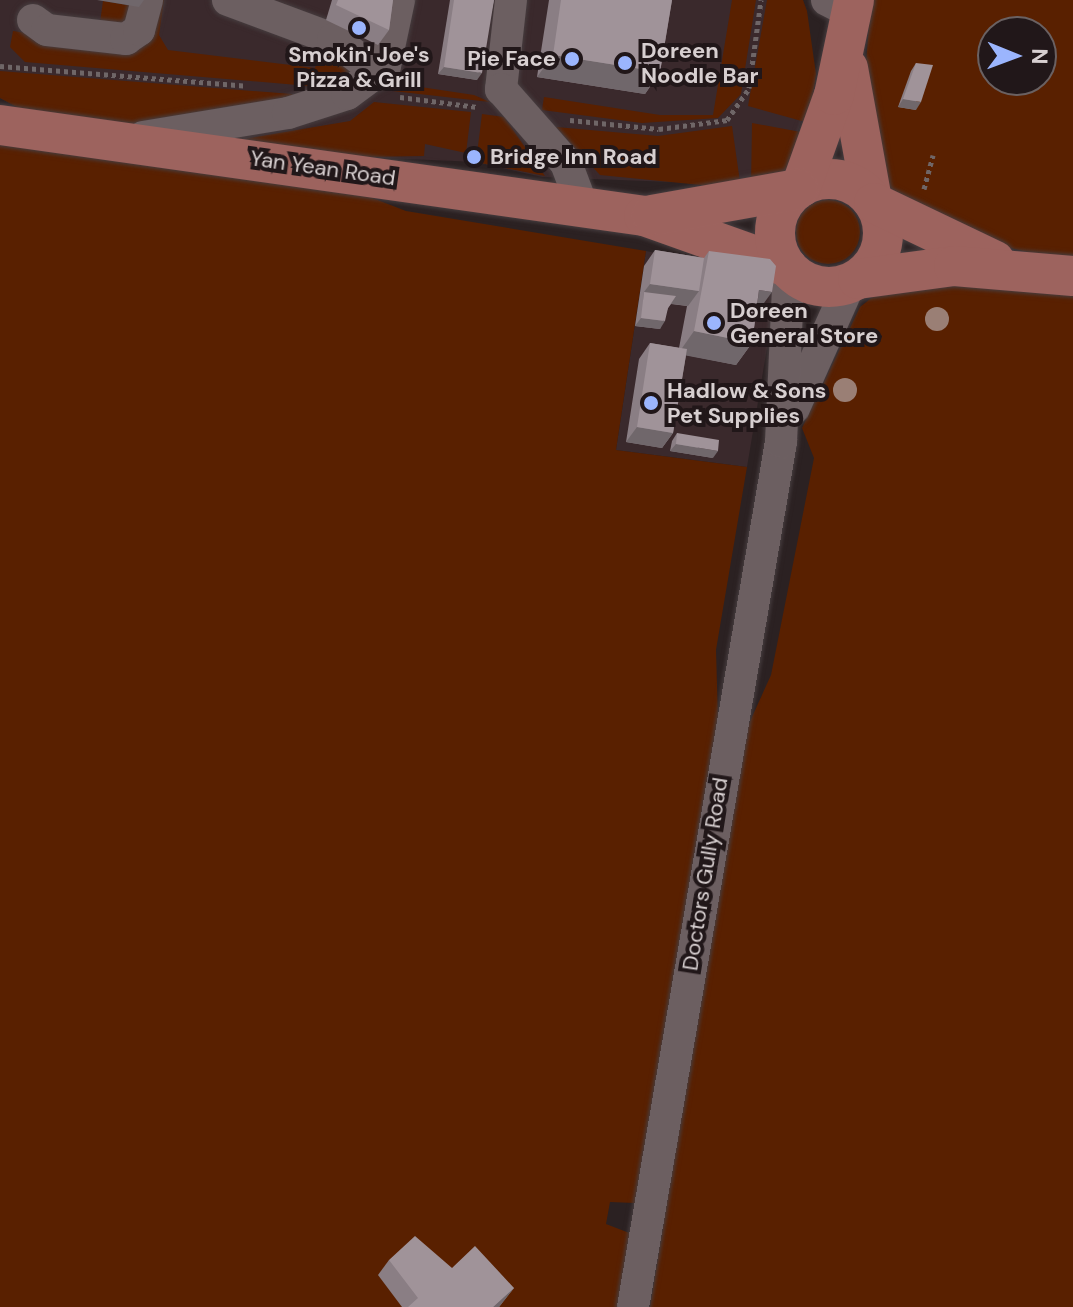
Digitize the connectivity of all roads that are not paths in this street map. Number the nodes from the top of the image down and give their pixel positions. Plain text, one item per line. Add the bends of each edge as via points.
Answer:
1 (147, 0) edge
2 (228, 0) edge
3 (399, 0) edge
4 (511, 0) edge
5 (844, 4) edge
6 (33, 20) dead end
7 (846, 52) junction
8 (379, 73) junction
9 (3, 123) edge
10 (124, 140) junction
11 (799, 188) junction
12 (873, 202) junction
13 (583, 208) junction
14 (644, 216) junction
15 (1006, 266) junction
16 (788, 268) junction
17 (1073, 276) edge
18 (854, 281) junction
19 (781, 442) junction
20 (633, 1307) edge

1 - 6 street via 139,30 126,39 47,30
2 - 8 street via 333,39
3 - 8 street
4 - 13 street via 499,75 516,113 566,163
5 - 7 main road
7 - 11 main road
7 - 12 main road
8 - 10 street via 347,94 288,113
9 - 10 main road, Yan Yean Road
10 - 13 main road, Yan Yean Road
11 - 12 main road via 831,179
11 - 14 main road, Yan Yean Road
11 - 16 main road via 775,226
12 - 15 main road
12 - 18 main road via 883,236
13 - 14 main road, Yan Yean Road
14 - 16 main road, Yan Yean Road
15 - 17 main road
15 - 18 main road
16 - 18 main road via 821,287
16 - 19 street, Doctors Gully Road
18 - 19 street, Doctors Gully Road
19 - 20 street, Doctors Gully Road

